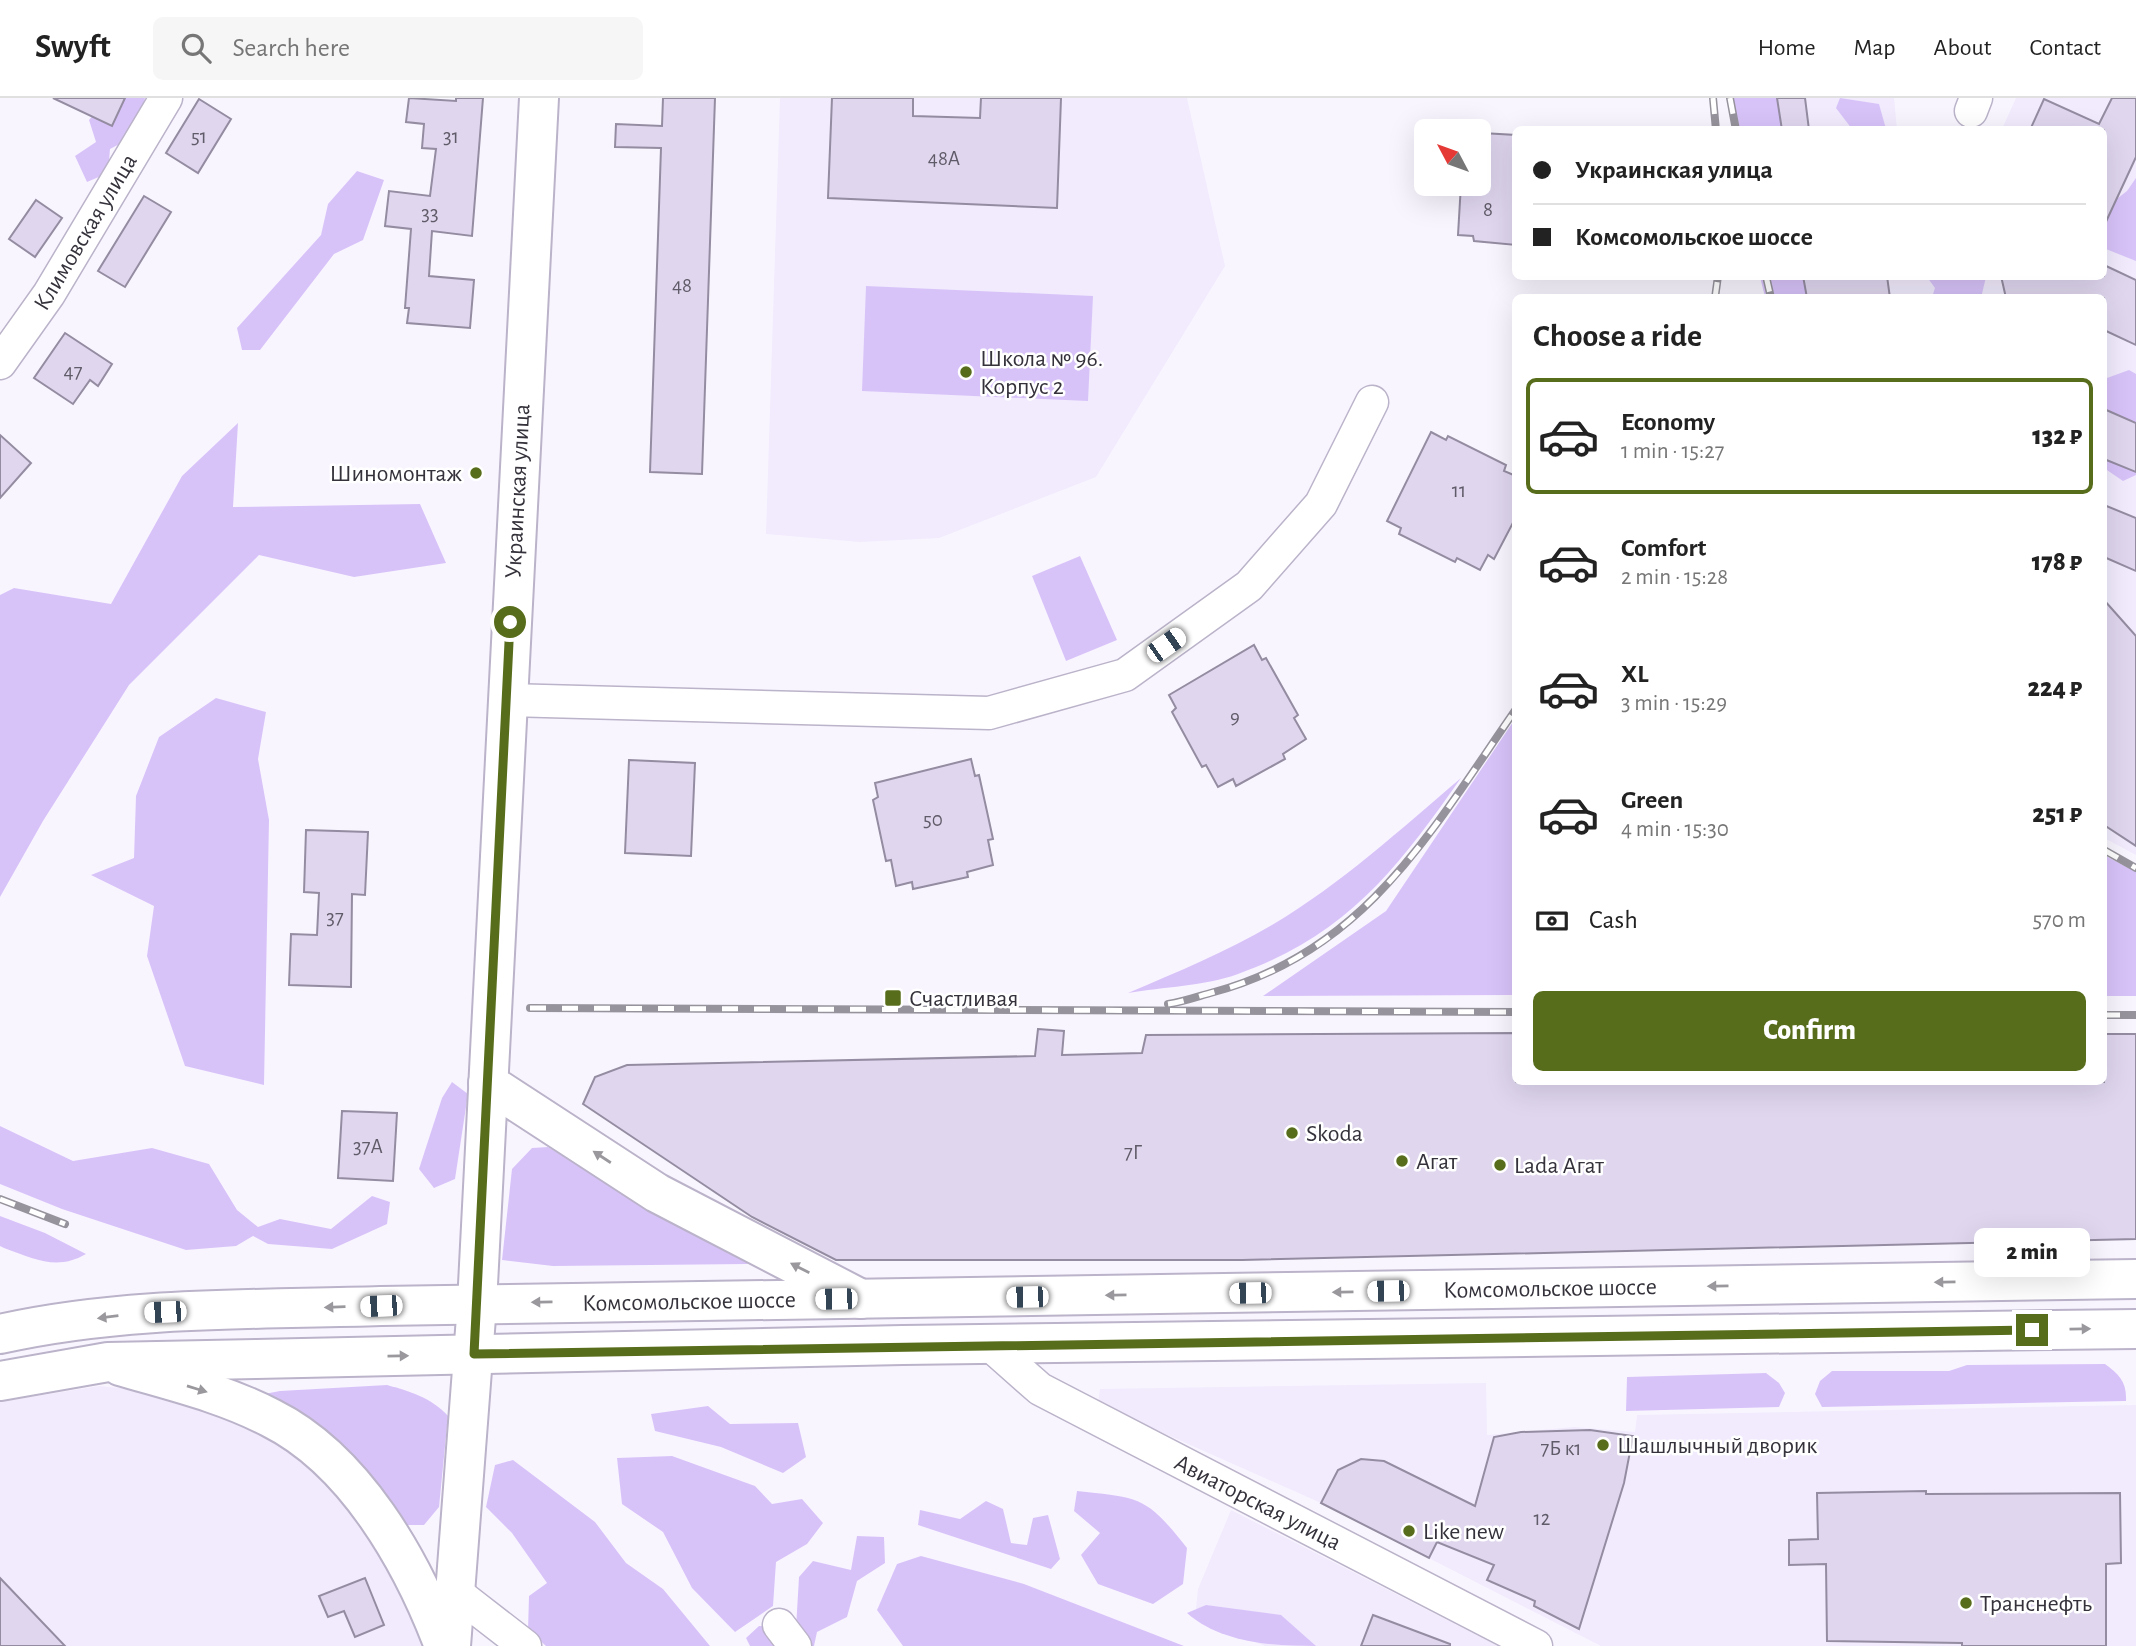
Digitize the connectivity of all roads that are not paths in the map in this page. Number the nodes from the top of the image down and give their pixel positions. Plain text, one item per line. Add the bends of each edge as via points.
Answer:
1 (166, 98) edge
2 (539, 98) edge
3 (0, 363) edge
4 (1372, 402) dead end
5 (506, 700) junction
6 (488, 1083) junction
7 (2136, 1279) edge
8 (861, 1299) junction
9 (477, 1304) junction
10 (2136, 1329) edge
11 (0, 1335) edge
12 (989, 1344) junction
13 (474, 1354) junction
14 (108, 1362) junction
15 (0, 1381) edge
16 (459, 1532) junction
17 (399, 1548) junction
18 (454, 1591) junction
19 (444, 1646) edge
20 (451, 1646) edge
21 (525, 1646) edge
22 (1536, 1646) edge

1 - 3 street, Климовская улица via 49,294
2 - 5 main road, Украинская улица
4 - 5 street via 1321,504 1249,586 1125,675 989,713
5 - 6 main road, Украинская улица
8 -> 6 main road via 657,1193
6 - 9 main road, Украинская улица
7 -> 8 main road, Комсомольское шоссе
8 -> 9 main road, Комсомольское шоссе
9 -> 11 main road, Комсомольское шоссе via 138,1313
9 - 13 main road, Украинская улица
12 -> 10 main road, Комсомольское шоссе
12 - 13 main road, Комсомольское шоссе
12 - 22 street, Авиаторская улица via 1040,1389
14 -> 13 main road, Комсомольское шоссе
13 - 16 main road, Украинская улица
14 - 15 main road, Комсомольское шоссе
14 -> 17 main road via 204,1391 273,1419 337,1467
16 - 17 main road via 431,1553
16 - 18 main road, Украинская улица
17 - 18 main road
17 - 19 main road
18 - 20 main road, Украинская улица
18 - 21 street

